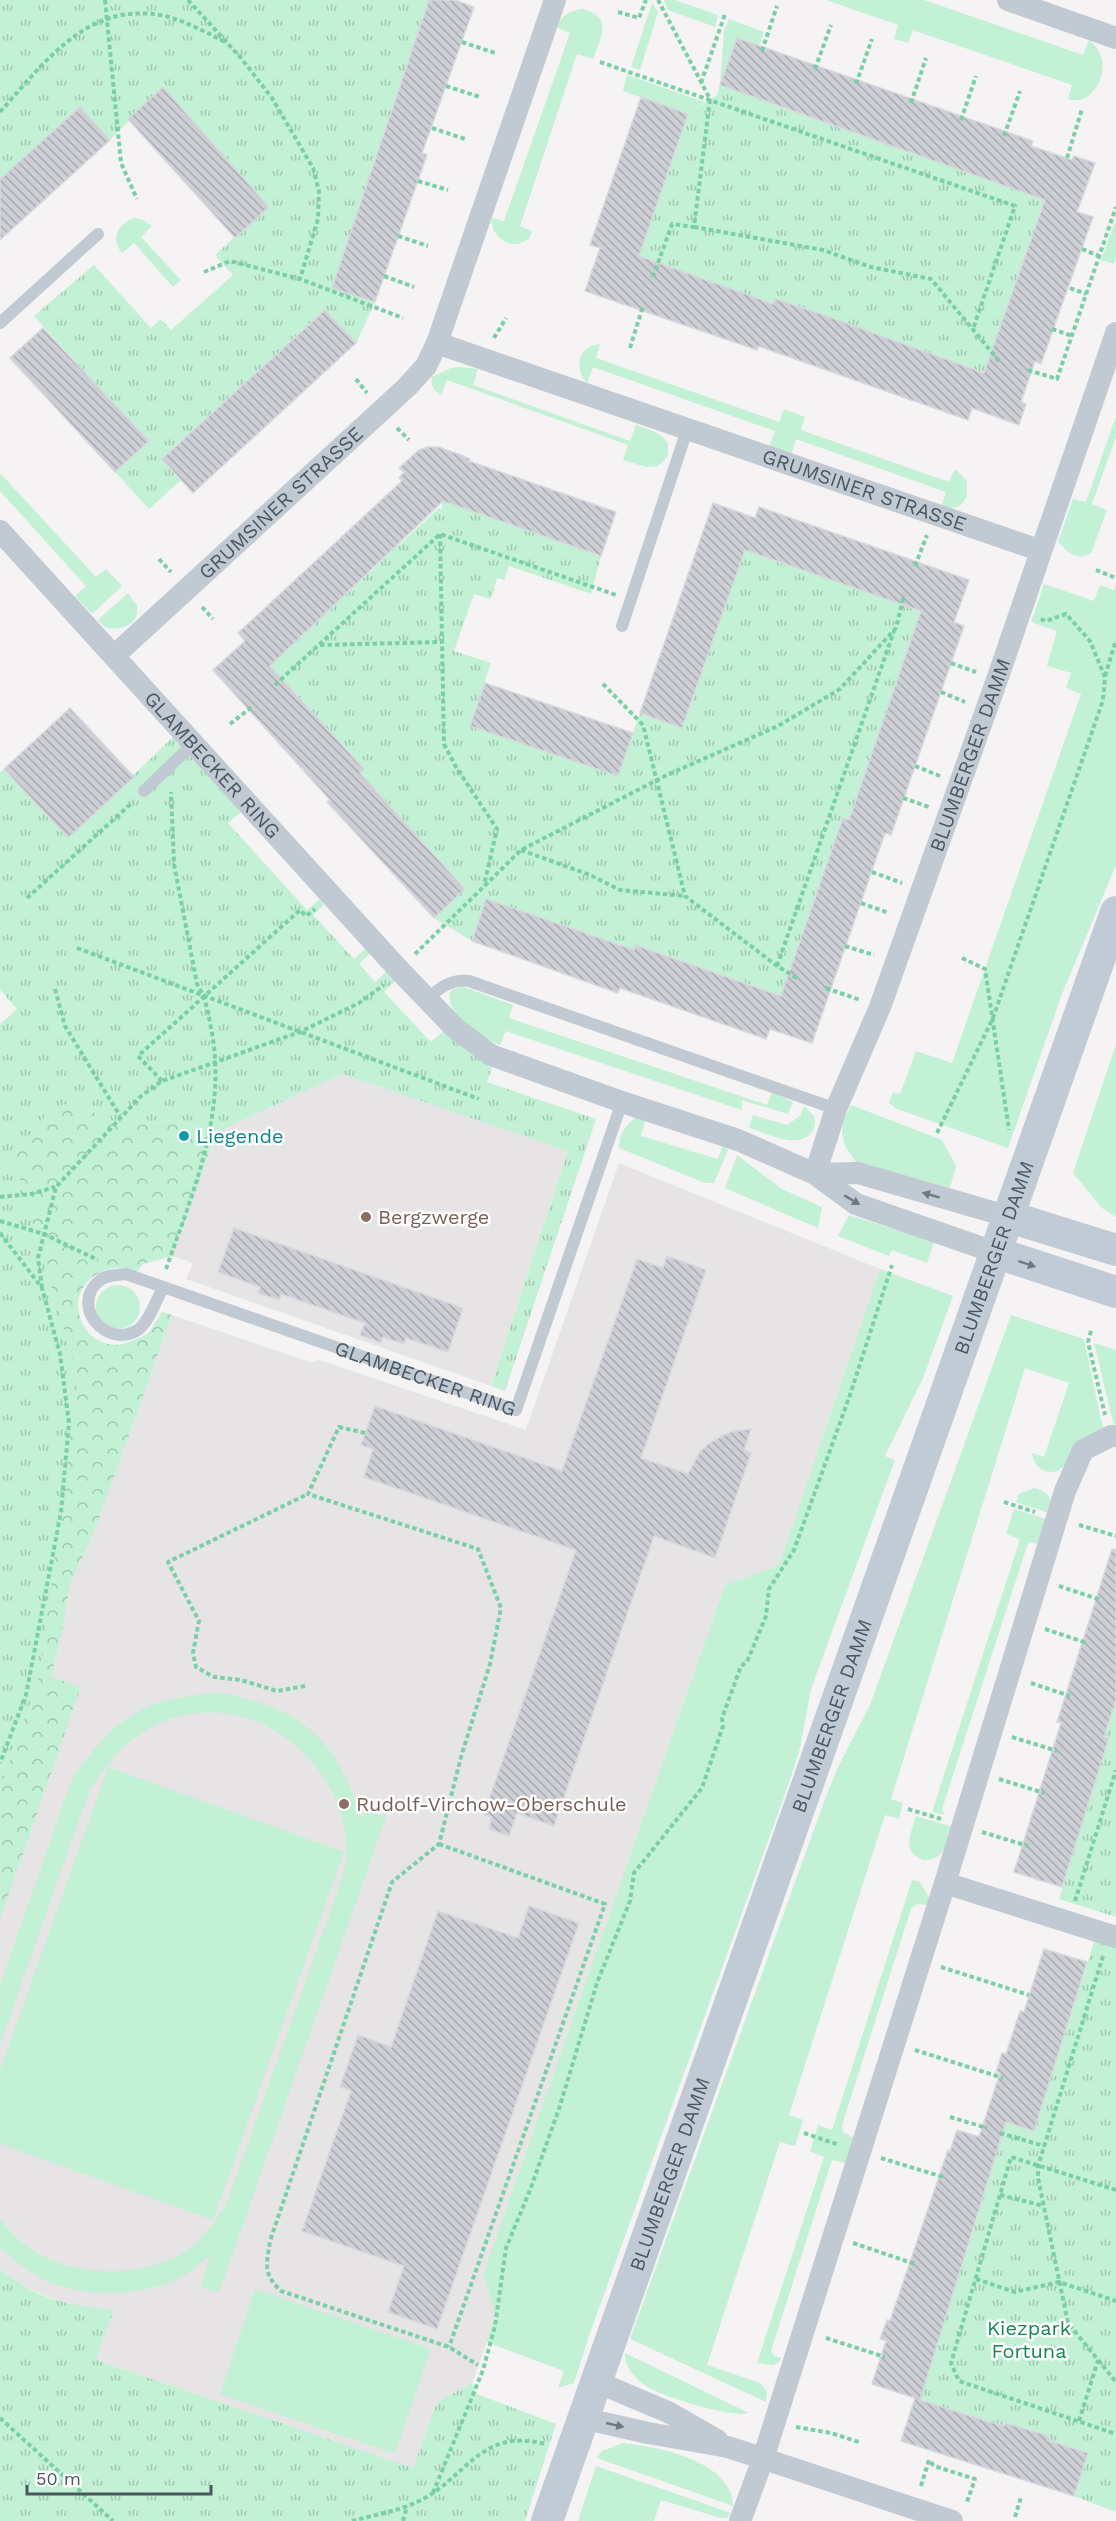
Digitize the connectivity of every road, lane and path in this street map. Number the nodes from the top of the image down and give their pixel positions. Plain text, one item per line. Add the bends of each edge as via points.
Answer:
1 (105, 0) edge
2 (188, 0) edge
3 (555, 0) edge
4 (646, 0) edge
5 (658, 0) edge
6 (1008, 0) edge
7 (777, 6) dead end
8 (618, 12) dead end
9 (725, 14) dead end
10 (106, 15) junction
11 (831, 25) dead end
12 (1116, 38) edge
13 (872, 39) dead end
14 (462, 42) dead end
15 (227, 43) junction
16 (762, 51) dead end
17 (495, 53) dead end
18 (926, 58) dead end
19 (600, 62) dead end
20 (815, 69) dead end
21 (976, 76) dead end
22 (701, 83) junction
23 (856, 84) dead end
24 (446, 86) dead end
25 (1020, 91) dead end
26 (480, 97) dead end
27 (710, 99) junction
28 (910, 103) dead end
29 (1082, 109) dead end
30 (0, 112) edge
31 (961, 120) dead end
32 (432, 128) dead end
33 (1004, 136) dead end
34 (465, 139) dead end
35 (1067, 158) dead end
36 (418, 181) dead end
37 (448, 190) dead end
38 (137, 198) dead end
39 (1116, 207) edge
40 (694, 227) junction
41 (98, 234) dead end
42 (398, 236) dead end
43 (428, 246) dead end
44 (1082, 249) dead end
45 (1099, 256) junction
46 (204, 272) dead end
47 (384, 276) dead end
48 (653, 277) dead end
49 (300, 279) junction
50 (414, 287) dead end
51 (1070, 288) dead end
52 (1086, 294) junction
53 (643, 306) dead end
54 (404, 318) dead end
55 (0, 323) edge
56 (973, 329) junction
57 (1052, 329) dead end
58 (1116, 333) edge
59 (1072, 336) junction
60 (437, 343) junction
61 (630, 348) dead end
62 (999, 361) dead end
63 (1028, 370) dead end
64 (687, 430) junction
65 (936, 515) junction
66 (0, 531) edge
67 (440, 534) junction
68 (1040, 550) junction
69 (915, 566) dead end
70 (1096, 570) dead end
71 (1116, 578) edge
72 (904, 595) dead end
73 (631, 600) junction
74 (1046, 621) dead end
75 (622, 626) dead end
76 (896, 628) junction
77 (1116, 640) edge
78 (442, 642) junction
79 (319, 645) junction
80 (115, 655) junction
81 (951, 663) dead end
82 (976, 672) dead end
83 (1105, 677) junction
84 (603, 684) dead end
85 (275, 685) dead end
86 (941, 692) dead end
87 (966, 702) dead end
88 (253, 706) dead end
89 (231, 724) dead end
90 (194, 743) junction
91 (915, 766) dead end
92 (171, 767) junction
93 (940, 776) dead end
94 (657, 780) junction
95 (144, 791) joint
96 (903, 798) dead end
97 (929, 807) dead end
98 (521, 850) junction
99 (872, 872) dead end
100 (903, 883) dead end
101 (484, 886) junction
102 (685, 896) junction
103 (27, 898) dead end
104 (861, 903) dead end
105 (1116, 912) edge
106 (892, 915) dead end
107 (306, 916) dead end
108 (845, 946) dead end
109 (77, 948) dead end
110 (878, 957) dead end
111 (962, 958) dead end
112 (777, 966) junction
113 (400, 971) junction
114 (797, 978) dead end
115 (826, 988) dead end
116 (55, 989) dead end
117 (205, 996) junction
118 (428, 999) junction
119 (880, 1007) junction
120 (993, 1018) junction
121 (300, 1032) junction
122 (216, 1062) junction
123 (162, 1081) junction
124 (479, 1099) dead end
125 (622, 1102) junction
126 (836, 1108) junction
127 (120, 1116) junction
128 (937, 1133) dead end
129 (1028, 1165) junction
130 (815, 1174) junction
131 (56, 1186) junction
132 (0, 1197) edge
133 (1010, 1217) junction
134 (0, 1221) edge
135 (0, 1233) edge
136 (44, 1234) junction
137 (1116, 1250) edge
138 (997, 1253) junction
139 (892, 1265) dead end
140 (126, 1274) junction
141 (42, 1288) junction
142 (161, 1288) junction
143 (1116, 1292) edge
144 (1091, 1331) dead end
145 (1111, 1430) edge
146 (365, 1433) dead end
147 (308, 1494) junction
148 (1004, 1502) dead end
149 (1056, 1519) junction
150 (1116, 1536) edge
151 (1037, 1580) junction
152 (1101, 1600) dead end
153 (1024, 1623) junction
154 (1087, 1643) dead end
155 (1008, 1676) junction
156 (305, 1686) dead end
157 (1070, 1696) dead end
158 (992, 1730) junction
159 (1057, 1751) dead end
160 (0, 1763) edge
161 (1116, 1770) edge
162 (979, 1773) junction
163 (1044, 1792) dead end
164 (908, 1809) dead end
165 (962, 1826) junction
166 (439, 1844) junction
167 (1028, 1846) dead end
168 (945, 1883) junction
169 (1073, 1908) dead end
170 (1110, 1942) edge
171 (921, 1960) junction
172 (1029, 1995) dead end
173 (894, 2043) junction
174 (1003, 2078) dead end
175 (950, 2117) dead end
176 (987, 2128) dead end
177 (804, 2133) dead end
178 (1000, 2133) dead end
179 (1044, 2146) junction
180 (860, 2151) junction
181 (1038, 2166) junction
182 (943, 2177) dead end
183 (1116, 2190) edge
184 (1000, 2195) junction
185 (1044, 2206) junction
186 (832, 2237) junction
187 (915, 2264) dead end
188 (976, 2279) junction
189 (1059, 2282) junction
190 (1116, 2301) edge
191 (802, 2331) junction
192 (449, 2347) junction
193 (885, 2357) dead end
194 (1098, 2360) junction
195 (478, 2365) dead end
196 (595, 2381) junction
197 (1116, 2382) edge
198 (0, 2418) edge
199 (582, 2418) junction
200 (1079, 2421) junction
201 (787, 2425) dead end
202 (1116, 2433) edge
203 (860, 2442) dead end
204 (551, 2446) dead end
205 (728, 2447) junction
206 (763, 2459) junction
207 (921, 2487) dead end
208 (433, 2493) junction
209 (1021, 2497) dead end
210 (967, 2502) dead end
211 (407, 2506) junction
212 (1015, 2517) dead end
213 (113, 2521) edge
214 (352, 2521) edge
215 (403, 2521) edge
216 (547, 2521) edge
217 (740, 2521) edge
218 (952, 2521) edge

1 - 10 path
2 - 15 path
3 - 60 street, GRUMSINER STRASSE
4 - 8 path via 639,18
5 - 22 path
6 - 12 street
7 - 16 path
9 - 22 path
10 - 15 path via 166,16
10 - 30 path via 56,50
10 - 38 path via 121,163
11 - 20 path
13 - 23 path
14 - 17 path
15 - 49 path via 272,98 313,168 319,191 318,219
18 - 28 path
19 - 27 path
21 - 31 path
22 - 27 path
24 - 26 path
25 - 33 path
27 - 40 path
27 - 56 path via 1015,206
29 - 35 path
32 - 34 path
36 - 37 path
39 - 45 path
40 - 48 path via 672,224
40 - 56 path via 823,250 871,267 931,279
41 - 55 lane
42 - 43 path
44 - 45 path
45 - 52 path
46 - 49 path via 230,261
47 - 50 path
49 - 54 path
51 - 52 path
52 - 59 path
53 - 61 path
56 - 62 path
57 - 59 path
58 - 68 street, BLUMBERGER DAMM
59 - 63 path via 1057,379
60 - 64 street, GRUMSINER STRASSE
60 - 80 street, GRUMSINER STRASSE via 426,366 407,387
64 - 65 street, GRUMSINER STRASSE
64 - 73 lane
65 - 68 street, GRUMSINER STRASSE
65 - 69 path
66 - 80 street, GLAMBECKER RING via 91,640
67 - 73 path
67 - 78 path
67 - 79 path
68 - 119 street, BLUMBERGER DAMM
70 - 71 path
72 - 76 path
73 - 75 lane
74 - 83 path via 1066,614 1090,641
76 - 94 path via 840,689 778,726
76 - 112 path
77 - 83 path
78 - 79 path
78 - 101 path via 444,744 497,829
79 - 85 path
80 - 90 street, GLAMBECKER RING
81 - 82 path
83 - 120 path via 1103,700
84 - 94 path via 643,725
86 - 87 path
88 - 89 path
90 - 92 lane
90 - 113 street, GLAMBECKER RING
91 - 93 path
92 - 95 lane
92 - 117 path via 174,864 197,984
94 - 98 path
94 - 102 path
95 - 103 path
96 - 97 path
98 - 101 path
98 - 102 path via 620,890
99 - 100 path
101 - 113 path
102 - 112 path
104 - 106 path
105 - 129 main road, BLUMBERGER DAMM
107 - 117 path via 300,910
108 - 110 path
109 - 117 path
111 - 120 path via 985,969
112 - 114 path
113 - 118 street, GLAMBECKER RING
113 - 121 path via 359,1003
115 - 119 path
116 - 127 path via 65,1026
117 - 121 path
117 - 122 path
117 - 123 path via 138,1056
118 - 125 street, GLAMBECKER RING via 455,1028 491,1055
118 - 126 lane via 447,983 469,981
119 - 126 street, BLUMBERGER DAMM
120 - 128 path
120 - 129 path via 1009,1130
121 - 122 path
121 - 124 path
122 - 123 path
122 - 142 path via 216,1096 201,1169
123 - 127 path
125 - 130 street, GLAMBECKER RING via 738,1140
125 - 142 lane, GLAMBECKER RING via 516,1410
126 - 130 street, BLUMBERGER DAMM
127 - 131 path
129 - 133 main road, BLUMBERGER DAMM
133 -> 130 street, GLAMBECKER RING via 858,1173
130 -> 138 street, GLAMBECKER RING via 856,1204
131 - 132 path via 31,1194
131 - 136 path
133 - 137 main road
133 - 138 main road, BLUMBERGER DAMM
134 - 136 path
135 - 141 path
136 - 140 path
136 - 141 path via 38,1258
138 -> 143 main road
138 - 196 main road, BLUMBERGER DAMM
139 - 208 path via 794,1550 769,1588 766,1616 747,1662 741,1666 702,1788 634,1873 630,1901 597,1983 559,2109 506,2248 495,2326 483,2370
140 - 142 lane
140 - 142 lane via 99,1280 89,1303 90,1317 97,1327 113,1334 127,1334 139,1328
141 - 160 path via 60,1353 69,1424 61,1512 26,1695
144 - 145 path via 1088,1342
145 - 149 street via 1083,1450
146 - 147 path via 339,1427
147 - 156 path via 168,1562 199,1621 193,1653 196,1667 214,1677 277,1690
147 - 166 path via 478,1549 501,1608 490,1664
148 - 149 path
149 - 150 path
149 - 151 street
151 - 152 path
151 - 153 street
153 - 154 path
153 - 155 street
155 - 157 path
155 - 158 street
158 - 159 path
158 - 162 street
161 - 169 path
162 - 163 path
162 - 165 street
164 - 165 path
165 - 167 path
165 - 168 street
166 - 192 path via 605,1904
166 - 192 path via 392,1882 270,2241 266,2271 280,2290
168 - 170 street
168 - 171 street
170 - 179 path
171 - 172 path
171 - 173 street
173 - 174 path
173 - 180 street
175 - 176 path
177 - 180 path
178 - 179 path
179 - 181 path
180 - 182 path
180 - 186 street
181 - 183 path
181 - 184 path via 1011,2157
181 - 185 path
184 - 185 path
184 - 188 path
185 - 189 path
186 - 187 path
186 - 191 street
188 - 189 path via 1015,2292
188 - 200 path via 951,2363 959,2381
189 - 190 path
189 - 194 path via 1068,2323
191 - 193 path
191 - 206 street
192 - 195 path
194 - 197 path
194 - 200 path
196 - 199 main road, BLUMBERGER DAMM
196 - 205 street via 645,2402
198 - 213 path
199 -> 205 street
199 - 216 main road, BLUMBERGER DAMM
200 - 202 path
201 - 203 path
204 - 208 path via 529,2440 499,2443 478,2454
205 - 206 street
206 - 217 street
206 - 218 street
207 - 210 path via 929,2460 934,2466 975,2479
208 - 211 path
209 - 212 path
211 - 214 path
211 - 215 path

